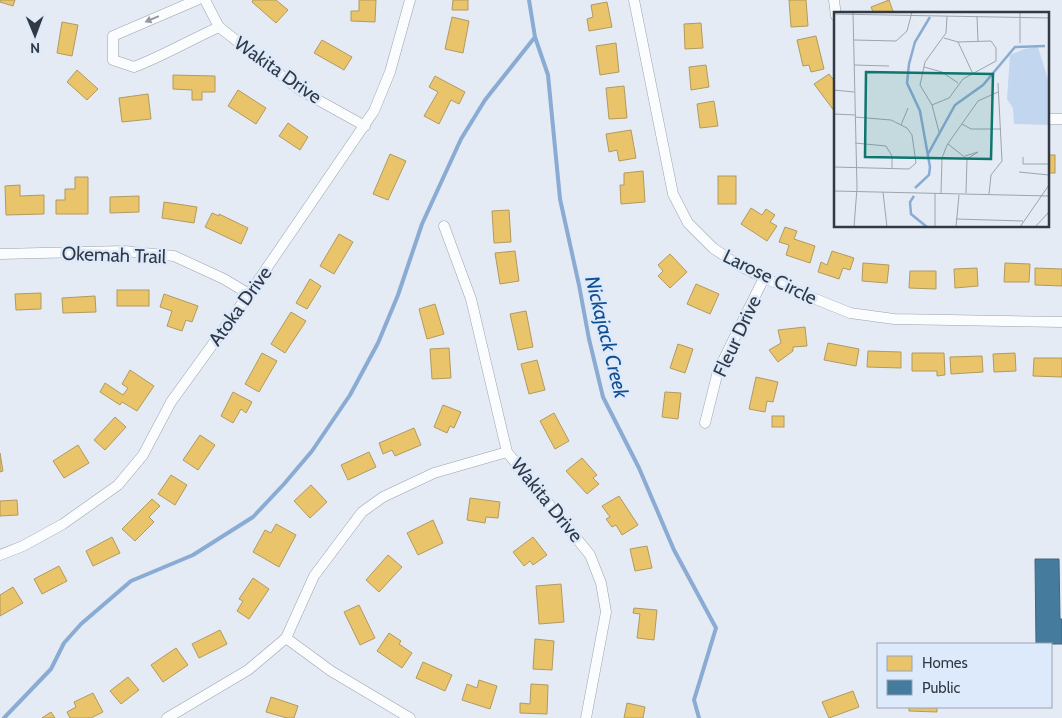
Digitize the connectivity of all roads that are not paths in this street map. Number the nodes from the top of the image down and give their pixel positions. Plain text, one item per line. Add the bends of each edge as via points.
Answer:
1 (197, 0) edge
2 (205, 0) edge
3 (410, 0) edge
4 (634, 0) edge
5 (219, 27) junction
6 (365, 126) junction
7 (444, 226) dead end
8 (0, 254) edge
9 (764, 278) junction
10 (249, 294) junction
11 (1062, 322) edge
12 (705, 423) dead end
13 (507, 452) junction
14 (0, 554) edge
15 (286, 638) junction
16 (168, 718) edge
17 (410, 718) edge
18 (586, 718) edge

1 -> 5 street via 113,36 113,60 134,67
2 - 5 street, Wakita Drive
3 - 6 street, Atoka Drive via 390,72
4 - 9 street, Larose Circle via 673,194 688,223 713,248
5 - 6 street, Wakita Drive via 300,90
6 - 10 street, Atoka Drive
7 - 13 street, Wakita Drive via 471,299
8 - 10 street, Okemah Trail via 124,251 174,256
9 - 11 street, Larose Circle via 850,313 894,320
9 - 12 street, Fleur Drive via 718,371
10 - 14 street, Atoka Drive via 171,402 143,455 118,485 62,524 24,546
13 - 15 street via 434,473 383,497 362,512 314,576
13 - 18 street, Wakita Drive via 590,555 601,583 606,612
15 - 16 street via 248,670
15 - 17 street via 331,671

